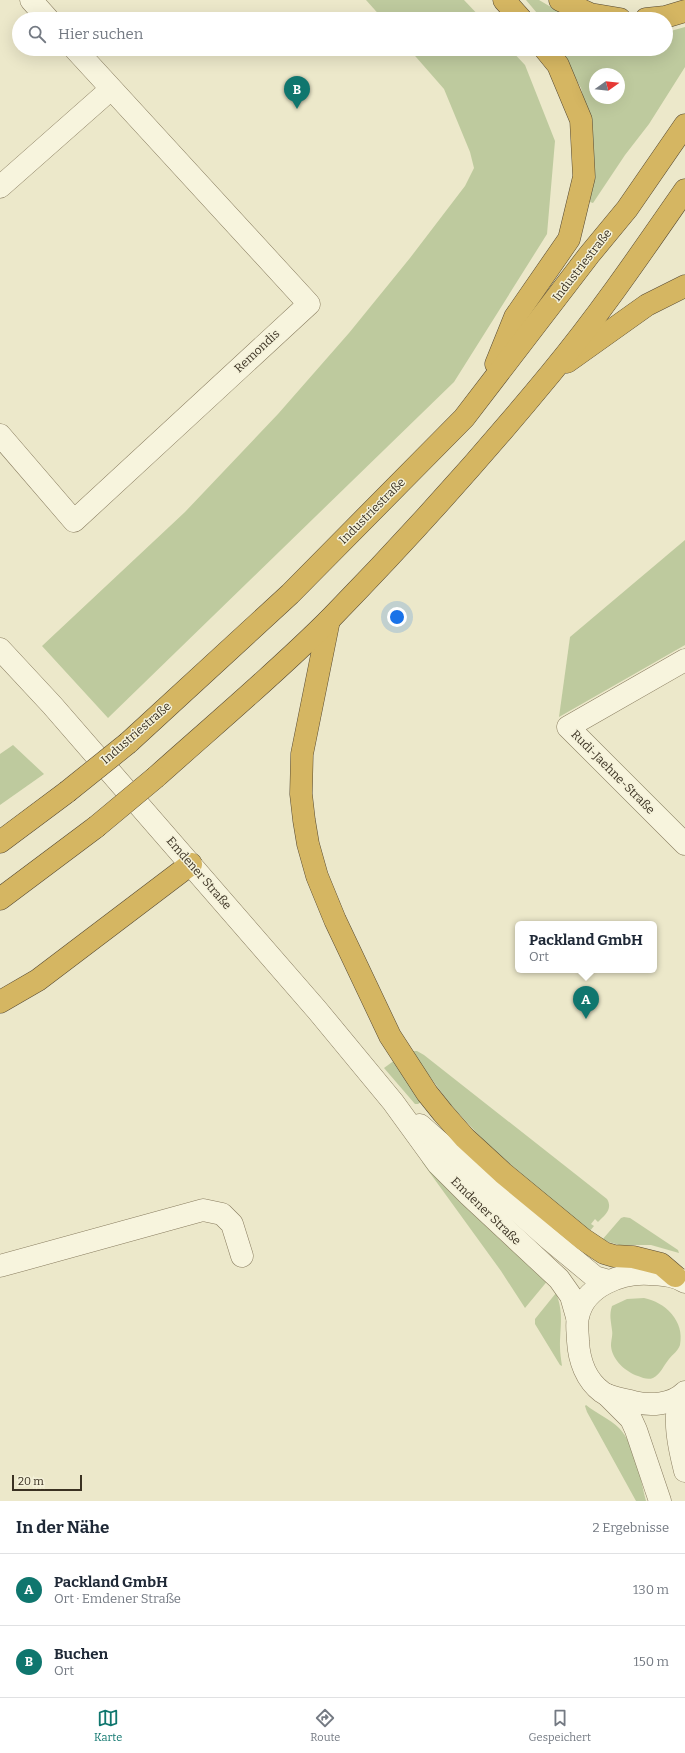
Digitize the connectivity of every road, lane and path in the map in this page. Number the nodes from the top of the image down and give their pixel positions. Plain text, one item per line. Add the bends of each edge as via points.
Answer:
1 (31, 0) edge
2 (504, 0) edge
3 (560, 0) edge
4 (685, 11) edge
5 (42, 12) edge
6 (514, 12) edge
7 (586, 12) edge
8 (673, 15) edge
9 (81, 56) edge
10 (551, 56) edge
11 (111, 89) junction
12 (685, 125) edge
13 (0, 187) edge
14 (685, 190) edge
15 (685, 286) edge
16 (551, 373) junction
17 (487, 388) junction
18 (0, 435) edge
19 (329, 620) junction
20 (0, 650) edge
21 (685, 660) edge
22 (0, 842) edge
23 (685, 844) edge
24 (191, 864) junction
25 (0, 899) edge
26 (0, 1002) edge
27 (394, 1102) junction
28 (242, 1256) dead end
29 (0, 1266) edge
30 (680, 1279) edge
31 (609, 1281) junction
32 (577, 1317) junction
33 (682, 1394) edge
34 (607, 1395) junction
35 (685, 1471) edge
36 (660, 1501) edge

1 - 5 street
2 - 6 highway
3 - 7 highway
4 - 8 highway
9 - 11 street, Remondis
10 - 17 highway via 558,65 580,120 584,177 569,239 515,317
11 - 13 street
11 - 18 street, Remondis via 309,304 74,521
12 - 17 highway, Industriestraße via 627,209
14 - 16 highway via 621,281
15 - 16 highway via 647,305
16 - 19 highway via 444,498
17 - 22 highway, Industriestraße, bridge via 464,418 290,594 128,743
19 - 25 highway, bridge via 156,777 96,827
19 - 30 highway via 302,754 301,794 304,820 317,876 390,1036 443,1113 465,1138 503,1173 604,1253 661,1264
20 - 24 street, Emdener Straße via 52,705
21 - 23 street, Rudi-Jaehne-Straße via 568,727
24 - 26 highway via 38,980
24 - 27 street, Emdener Straße
27 - 31 street, Emdener Straße via 548,1238 595,1277
27 - 32 street, Emdener Straße via 438,1164 559,1279 571,1296
28 - 29 street via 232,1224 222,1214 203,1210
30 - 31 street via 646,1274 629,1275
31 - 32 street via 586,1300
32 - 34 street, Emdener Straße via 581,1363 594,1384
33 - 34 street via 667,1402 646,1404
33 - 35 street via 676,1409 680,1451
34 - 36 street via 631,1419

